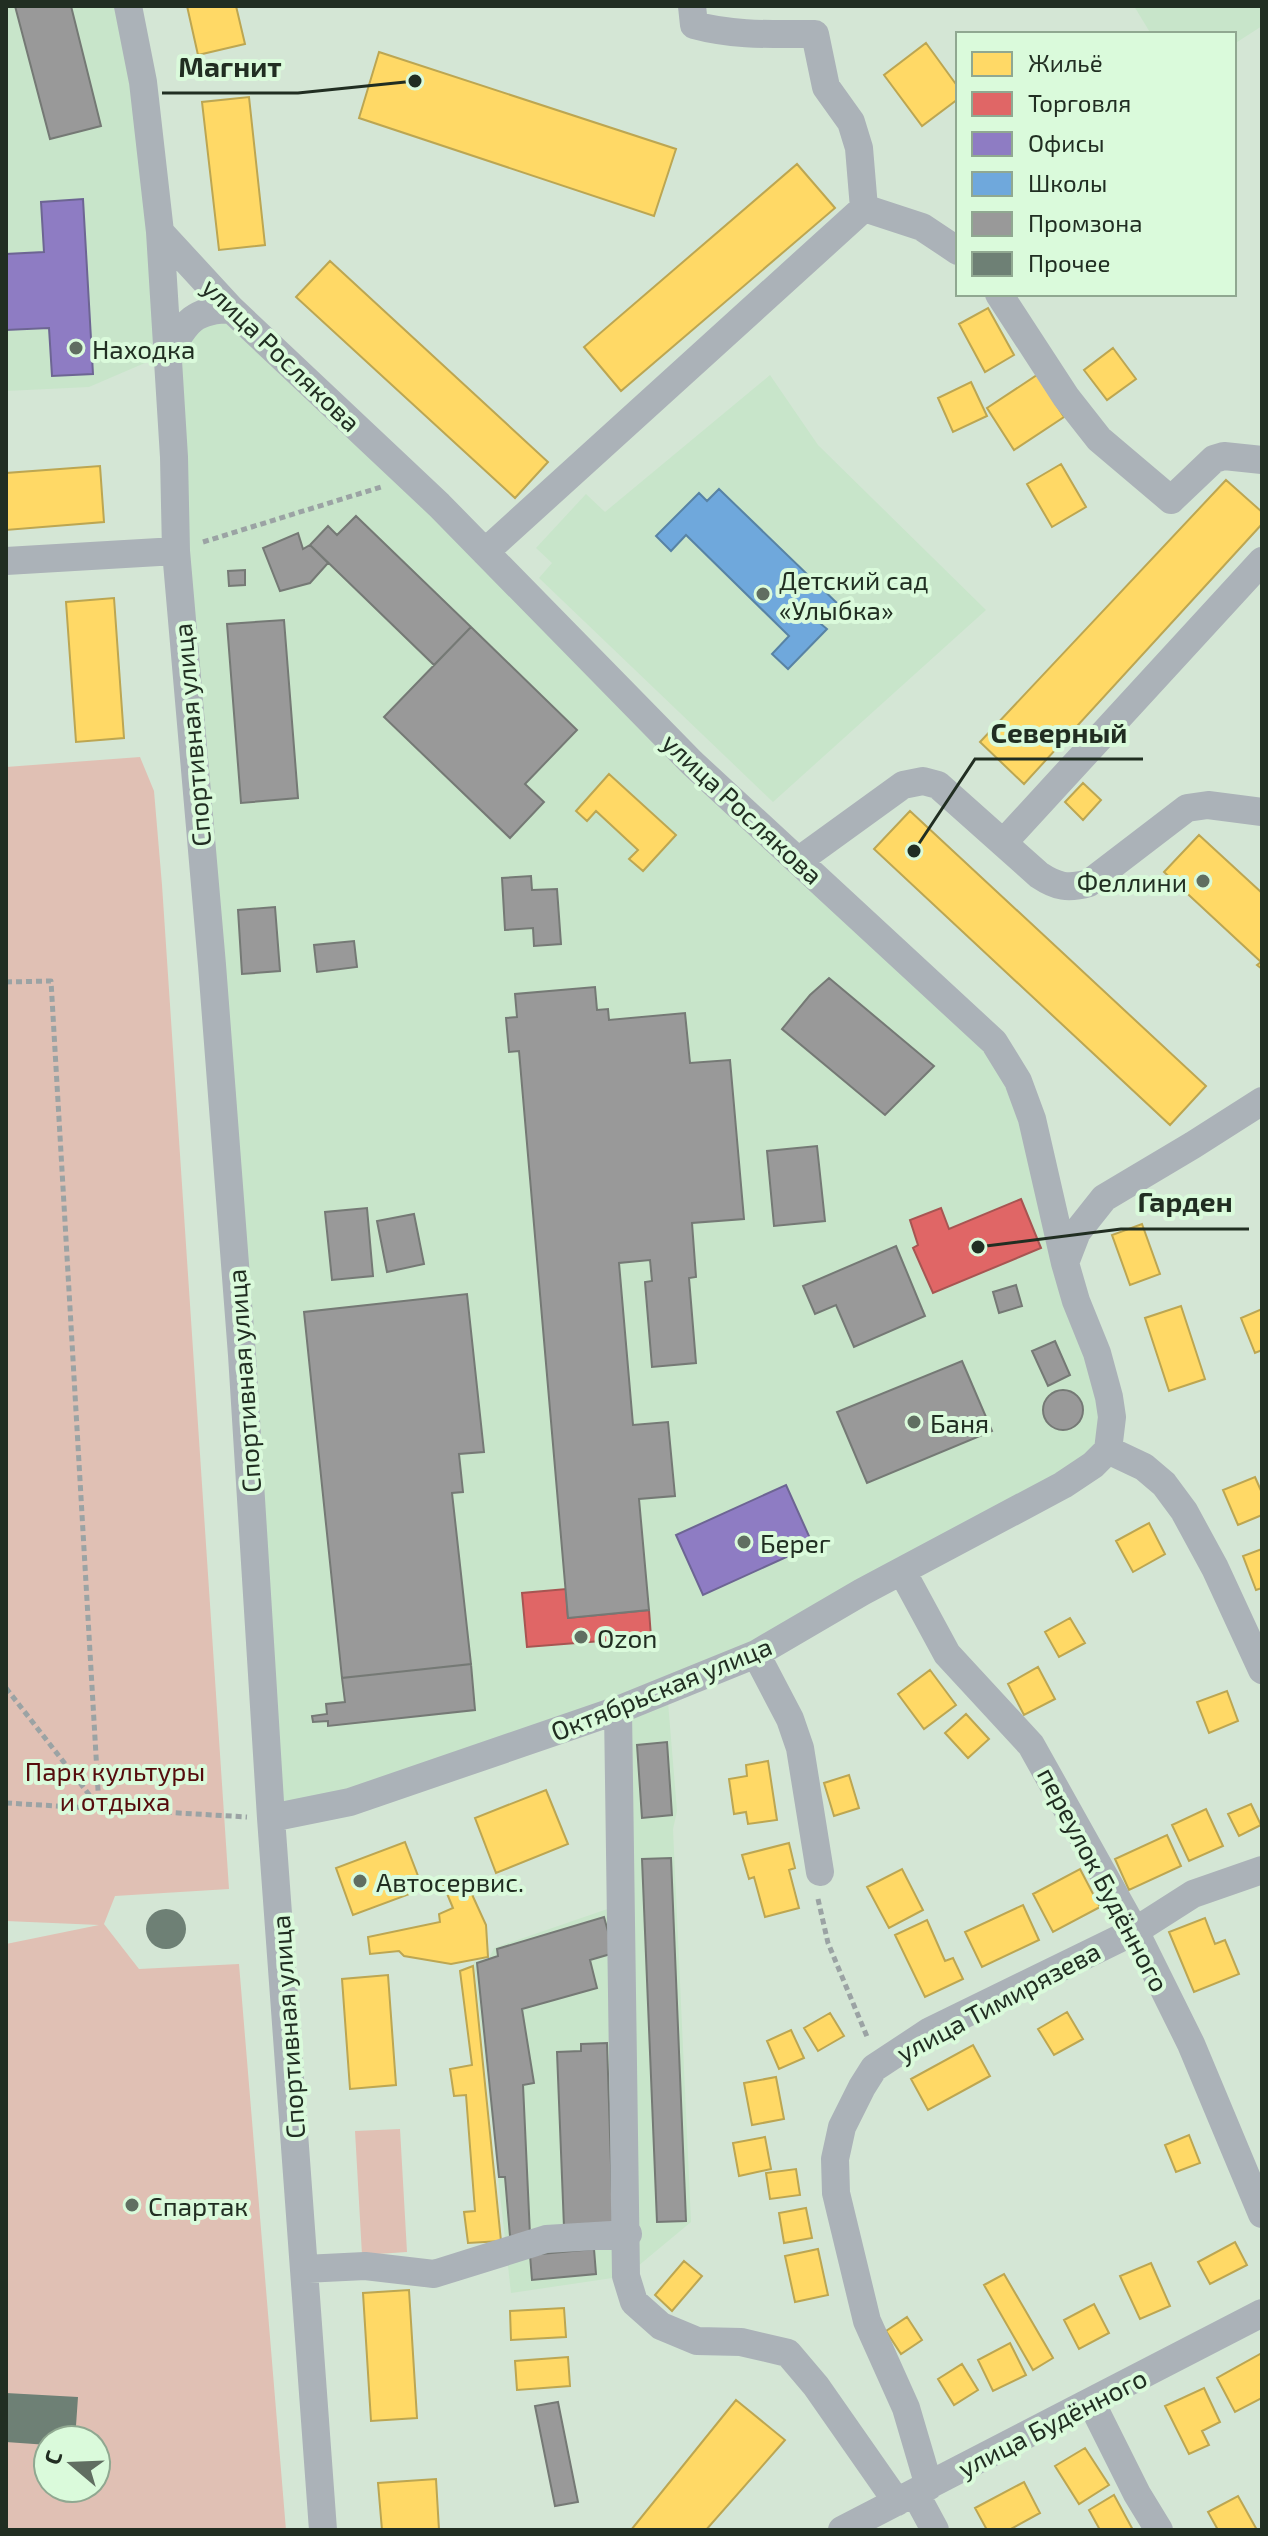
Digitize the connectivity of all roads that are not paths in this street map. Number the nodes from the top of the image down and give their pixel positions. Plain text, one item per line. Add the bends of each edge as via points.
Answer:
1 (128, 6) edge
2 (692, 6) edge
3 (864, 208) junction
4 (160, 232) junction
5 (956, 250) edge
6 (1000, 296) edge
7 (231, 309) junction
8 (169, 353) junction
9 (1262, 460) edge
10 (176, 551) junction
11 (485, 552) junction
12 (6, 561) edge
13 (1262, 561) edge
14 (1262, 812) edge
15 (1003, 843) junction
16 (798, 861) junction
17 (1262, 1101) edge
18 (1049, 1188) junction
19 (1104, 1198) junction
20 (1065, 1263) junction
21 (1108, 1450) junction
22 (902, 1571) junction
23 (756, 1654) junction
24 (1262, 1670) edge
25 (618, 1710) junction
26 (271, 1818) junction
27 (1262, 1870) edge
28 (820, 1872) road end
29 (1135, 1931) junction
30 (1262, 2214) edge
31 (628, 2234) junction
32 (304, 2269) junction
33 (1262, 2313) edge
34 (1091, 2402) junction
35 (913, 2493) junction
36 (323, 2530) edge
37 (842, 2530) edge
38 (935, 2530) edge
39 (1159, 2530) edge

1 - 4 street via 143,82
2 - 3 street via 694,25 714,30 815,34 826,87 851,122 859,148
3 - 5 street via 922,227
3 - 11 street
4 - 7 street, улица Рослякова
4 - 8 street, Спортивная улица
6 - 9 street via 1099,439 1171,500 1214,459
7 - 8 street via 199,314 184,325
7 - 11 street, улица Рослякова
8 - 10 street, Спортивная улица
10 - 12 street
10 - 26 street, Спортивная улица via 242,1355
11 - 16 street, улица Рослякова via 692,763
13 - 15 street
14 - 15 street via 1208,805 1187,808 1089,883 1072,888 1056,886 1039,875
15 - 16 street via 938,785 923,781 903,785
16 - 18 street, улица Рослякова via 994,1042 1018,1081
17 - 19 street
18 - 19 street via 1076,1198
18 - 20 street, улица Рослякова
19 - 20 street via 1077,1232
20 - 21 street, улица Рослякова via 1109,1397
21 - 22 street, Октябрьская улица via 1063,1485
21 - 24 street via 1154,1475 1184,1511
22 - 23 street, Октябрьская улица
22 - 29 street, переулок Будённого via 947,1654 1031,1745
23 - 25 street, Октябрьская улица
23 - 28 street via 800,1748
25 - 26 street, Октябрьская улица via 350,1802
25 - 31 street
26 - 32 street, Спортивная улица
27 - 29 street, улица Тимирязева via 1193,1894
29 - 30 street, переулок Будённого via 1191,2044
29 - 35 street, улица Тимирязева via 930,2031 874,2068 842,2127 835,2159 836,2193 867,2321 906,2408
31 - 32 street via 546,2239 434,2274 365,2266
31 - 35 street via 626,2276 634,2302 661,2326 697,2341 741,2342 788,2353
32 - 36 street, Спортивная улица
33 - 34 street, улица Будённого
34 - 35 street, улица Будённого
34 - 39 street
35 - 37 street, улица Будённого
35 - 38 street

